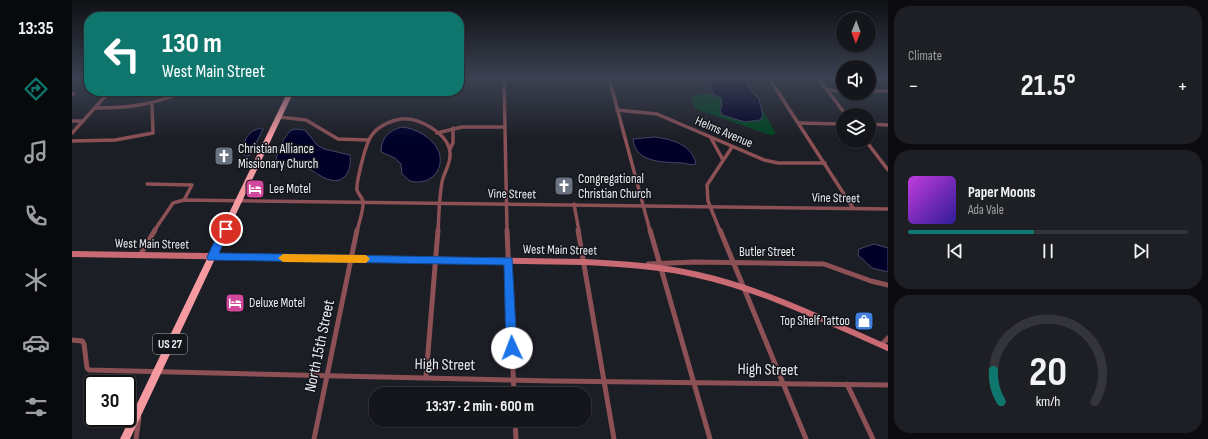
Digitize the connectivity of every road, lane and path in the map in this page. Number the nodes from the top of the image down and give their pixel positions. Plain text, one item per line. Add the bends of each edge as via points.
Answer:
1 (103, 98) edge
2 (166, 98) edge
3 (288, 98) edge
4 (504, 98) edge
5 (614, 98) edge
6 (783, 98) edge
7 (833, 98) edge
8 (152, 104) junction
9 (95, 108) junction
10 (841, 108) edge
11 (617, 110) junction
12 (279, 117) junction
13 (72, 121) edge
14 (83, 121) junction
15 (799, 123) junction
16 (836, 124) edge
17 (876, 124) edge
18 (888, 124) edge
19 (505, 127) junction
20 (453, 128) junction
21 (72, 133) edge
22 (437, 133) junction
23 (710, 138) junction
24 (368, 140) junction
25 (72, 141) edge
26 (732, 147) junction
27 (871, 148) edge
28 (450, 149) junction
29 (723, 160) junction
30 (825, 163) junction
31 (888, 170) edge
32 (147, 184) dead end
33 (184, 200) junction
34 (239, 200) junction
35 (363, 202) junction
36 (440, 203) junction
37 (506, 203) junction
38 (574, 204) junction
39 (643, 205) junction
40 (710, 206) junction
41 (853, 208) junction
42 (888, 209) edge
43 (72, 254) edge
44 (140, 255) junction
45 (212, 257) junction
46 (352, 259) junction
47 (436, 260) junction
48 (508, 261) junction
49 (584, 262) junction
50 (733, 263) junction
51 (660, 265) junction
52 (888, 285) edge
53 (744, 288) junction
54 (888, 338) edge
55 (72, 340) edge
56 (881, 346) junction
57 (888, 348) edge
58 (157, 371) junction
59 (328, 375) junction
60 (426, 377) junction
61 (513, 379) junction
62 (603, 381) junction
63 (694, 382) junction
64 (782, 384) junction
65 (847, 384) junction
66 (888, 384) edge
67 (514, 387) edge
68 (140, 408) junction
69 (515, 427) edge
70 (125, 439) edge
71 (136, 439) edge
72 (314, 439) edge
73 (516, 439) edge
74 (614, 439) edge
75 (710, 439) edge
76 (806, 439) edge
77 (873, 439) edge

1 - 9 street
2 - 8 street
3 - 12 highway, US 27
4 - 19 street
5 - 11 street
6 - 15 street
7 - 10 street
8 - 9 street
8 - 25 street via 153,134 115,140
9 - 14 street
11 - 23 street, Helms Avenue via 657,114
11 - 39 street
12 - 24 street via 306,120 338,139
12 - 34 highway, US 27
13 - 14 street
14 - 21 street
15 - 16 street
15 - 30 street
17 - 18 street
19 - 20 street
19 - 37 street
20 - 22 street
20 - 28 street
22 - 24 street via 412,119 405,119 390,122
22 - 28 street
23 - 26 street, Helms Avenue
23 - 29 street
24 - 35 street via 356,190
26 - 29 street
26 - 30 street, Helms Avenue via 774,162
27 - 31 street
28 - 36 street via 450,165 442,182
29 - 40 street via 707,185 706,194
30 - 41 street
32 - 33 street via 192,185
33 - 34 street, Vine Street
33 - 44 street via 173,203 167,210
34 - 35 street, Vine Street
34 - 45 highway, US 27
35 - 36 street, Vine Street
35 - 46 street, North 15th Street
36 - 37 street, Vine Street
36 - 47 street
37 - 38 street, Vine Street
37 - 48 street
38 - 39 street, Vine Street
38 - 49 street
39 - 40 street, Vine Street
39 - 51 street
40 - 41 street, Vine Street
40 - 50 street
41 - 42 street, Vine Street
43 - 44 main road, West Main Street
44 - 45 main road, West Main Street
45 - 46 main road, West Main Street
45 - 58 highway, US 27
46 - 47 main road, West Main Street
46 - 59 street, North 15th Street
47 - 48 main road, West Main Street
47 - 60 street
48 - 49 main road, West Main Street
48 - 61 street
49 - 51 main road, West Main Street
49 - 62 street
50 - 51 street, Butler Street
50 - 52 street, Butler Street via 824,264
50 - 53 street
51 - 53 main road, West Main Street
51 - 63 street
53 - 56 main road, West Main Street
53 - 64 street
54 - 56 street
55 - 58 street, High Street via 82,341 84,344 87,368 90,370
56 - 57 main road, West Main Street
58 - 59 street, High Street
58 - 68 highway, US 27
59 - 60 street, High Street
59 - 72 street, North 15th Street
60 - 61 street, High Street
61 - 62 street, High Street
61 - 67 street
62 - 63 street, High Street
62 - 74 street
63 - 64 street, High Street
63 - 75 street
64 - 65 street, High Street
64 - 76 street
65 - 66 street, High Street
65 - 77 street
68 - 70 highway, US 27
68 - 71 street
69 - 73 street

